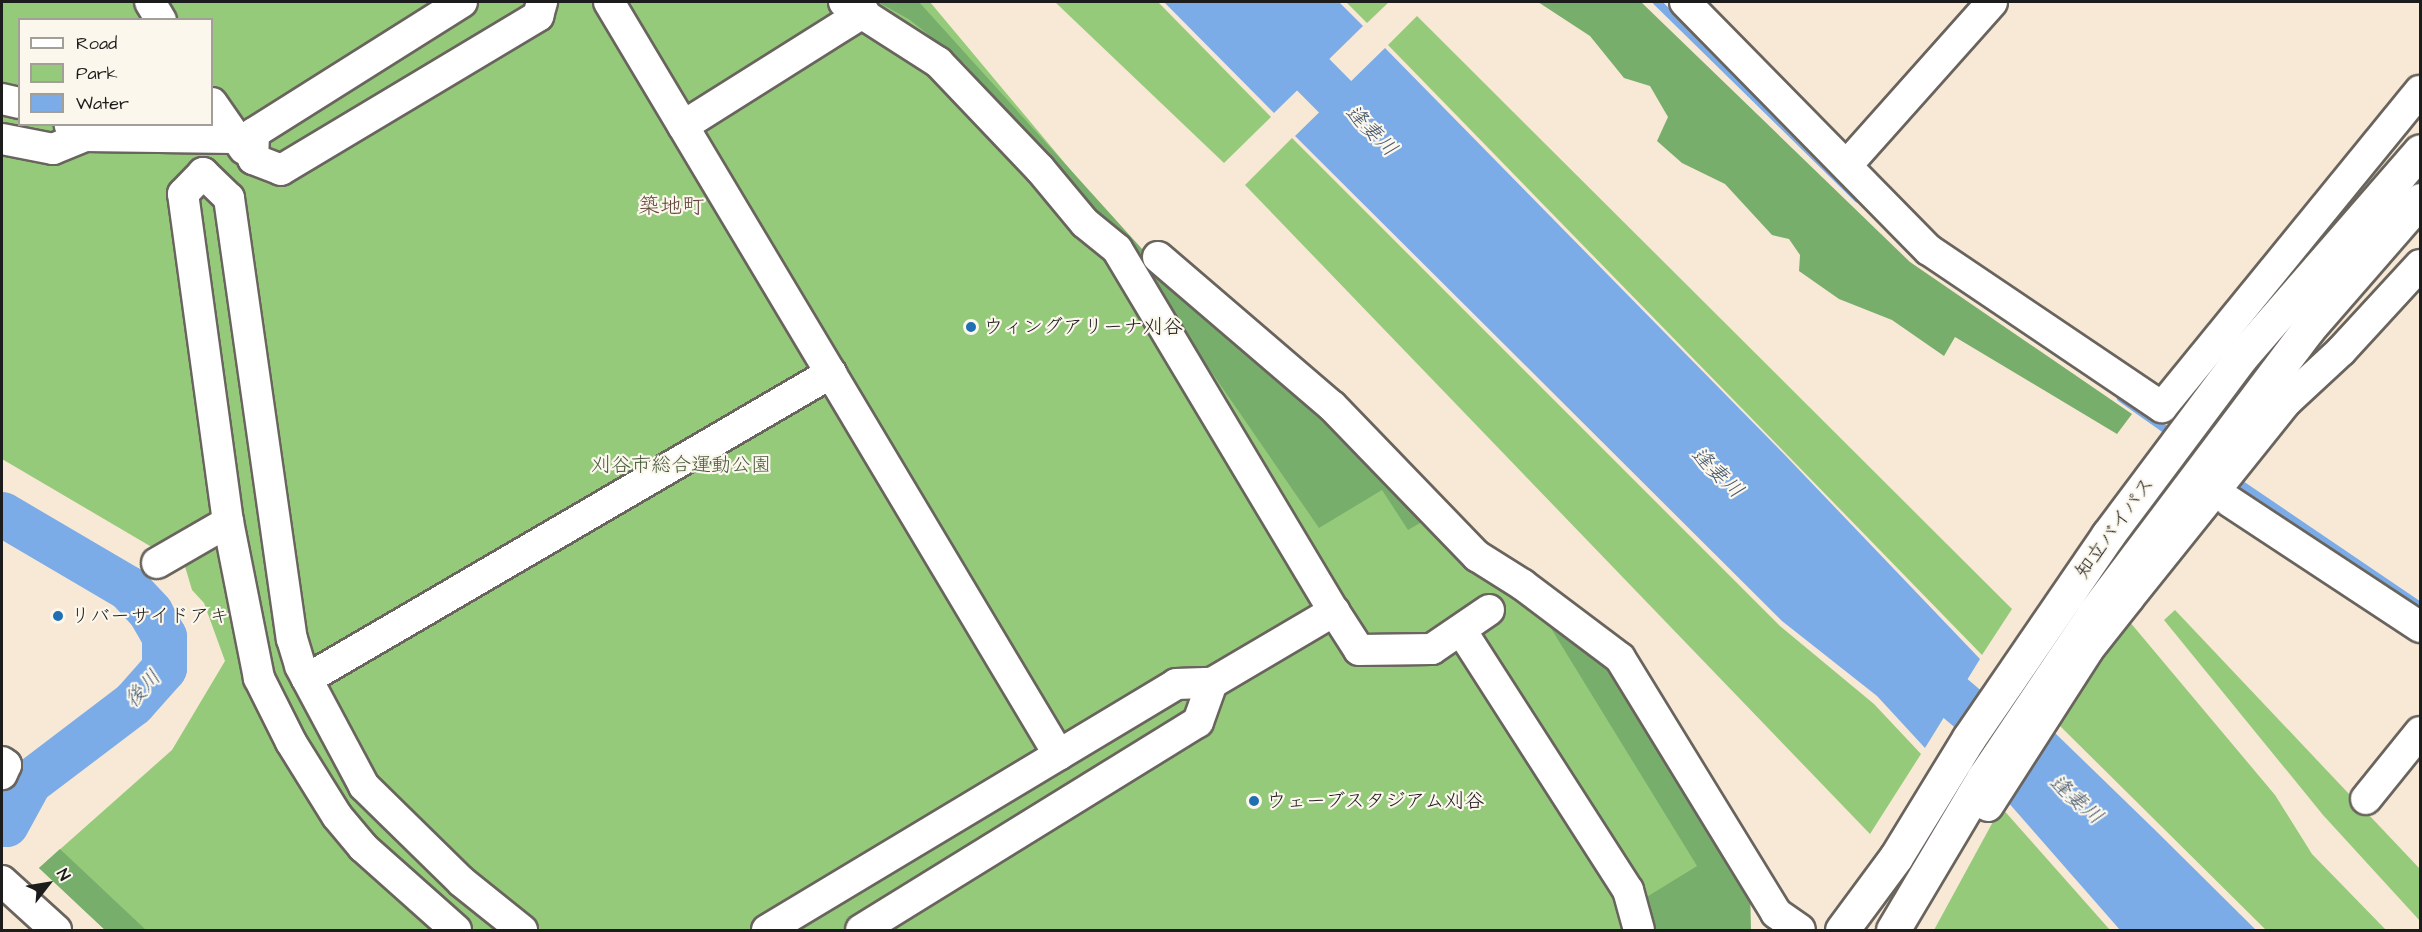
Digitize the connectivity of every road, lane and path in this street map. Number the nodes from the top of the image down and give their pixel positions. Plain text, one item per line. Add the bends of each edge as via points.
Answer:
1 (150, 2) edge
2 (462, 2) edge
3 (542, 2) edge
4 (609, 2) edge
5 (1684, 2) edge
6 (1992, 2) edge
7 (854, 7) edge
8 (160, 18) edge
9 (2421, 91) edge
10 (2, 99) edge
11 (18, 103) edge
12 (213, 104) edge
13 (683, 126) junction
14 (77, 130) edge
15 (2, 139) edge
16 (243, 148) junction
17 (2421, 151) edge
18 (1847, 165) junction
19 (203, 173) junction
20 (2421, 200) edge
21 (2421, 234) edge
22 (1158, 257) dead end
23 (2421, 265) edge
24 (2307, 330) junction
25 (831, 373) junction
26 (2229, 501) dead end
27 (228, 522) junction
28 (157, 563) dead end
29 (1489, 610) dead end
30 (1334, 611) junction
31 (2421, 627) edge
32 (1461, 630) junction
33 (307, 679) junction
34 (1212, 683) junction
35 (2421, 732) edge
36 (1059, 755) junction
37 (2, 762) edge
38 (2, 774) edge
39 (2366, 799) dead end
40 (1988, 806) dead end
41 (2, 881) edge
42 (1771, 922) edge
43 (56, 930) edge
44 (456, 930) edge
45 (522, 930) edge
46 (767, 930) edge
47 (861, 930) edge
48 (1639, 930) edge
49 (1800, 930) edge
50 (1842, 930) edge
51 (1893, 930) edge

1 - 8 street
2 - 16 street via 254,133
3 - 16 street via 538,16 281,170
4 - 13 street
5 - 18 street
6 - 18 street
7 - 13 street
7 - 30 street via 938,62 1040,169 1085,223 1117,249
9 - 18 street via 2162,407 1929,250
10 - 11 street
12 - 16 street
13 - 25 street
14 - 15 street via 53,149
14 - 16 street
16 - 19 street
17 - 50 highway, 知立バイパス via 2242,356 2108,535 1969,738 1896,857
19 - 27 street via 183,194
19 - 33 street via 229,198 292,639
20 - 24 highway, 知立バイパス
21 - 24 highway
22 - 42 street via 1332,406 1477,556 1523,585 1620,658
23 - 40 street via 2341,351 2286,402 2151,570 2088,650
24 - 51 highway, 知立バイパス via 2094,613 1984,777
25 - 33 street
25 - 36 street
26 - 31 street
27 - 28 street
27 - 44 street via 259,678 291,742 314,782 363,847
29 - 32 street
30 - 32 street via 1359,650 1432,649
30 - 34 street
32 - 48 street via 1628,890
33 - 45 street via 364,786 462,882
34 - 36 street via 1176,684
34 - 47 street via 1198,722
35 - 39 street
36 - 46 street
37 - 38 street via 6,765
41 - 43 street
42 - 49 street

